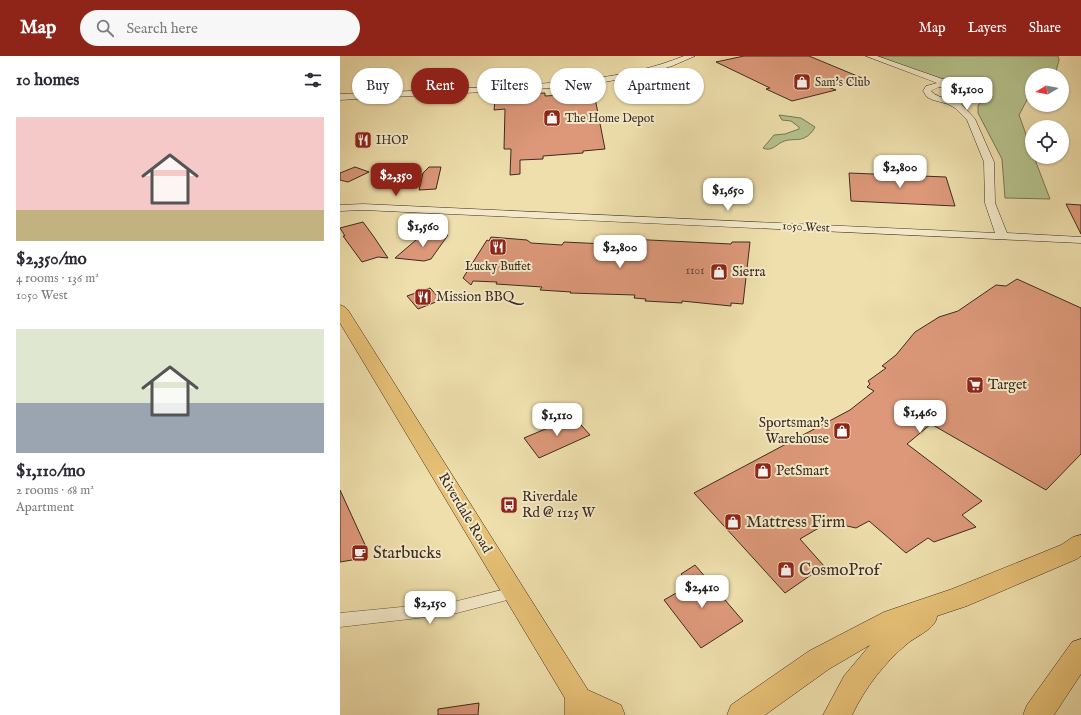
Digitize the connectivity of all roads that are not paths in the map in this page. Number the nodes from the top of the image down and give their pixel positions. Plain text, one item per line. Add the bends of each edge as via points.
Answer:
1 (691, 56) edge
2 (870, 56) edge
3 (912, 72) junction
4 (950, 85) junction
5 (929, 88) junction
6 (340, 97) edge
7 (972, 99) junction
8 (949, 101) junction
9 (971, 119) junction
10 (340, 208) edge
11 (1002, 236) junction
12 (1081, 240) edge
13 (340, 310) edge
14 (1081, 544) edge
15 (514, 593) junction
16 (958, 598) junction
17 (340, 620) edge
18 (1081, 651) edge
19 (582, 710) edge
20 (611, 715) edge
21 (741, 715) edge
22 (837, 715) edge
23 (1037, 715) edge

1 - 6 street via 642,72 572,84
2 - 3 street
3 - 4 street
3 - 5 street
4 - 5 street
4 - 7 street via 964,87 973,92 975,97
5 - 8 street via 929,95
7 - 8 street
7 - 9 street via 974,116
8 - 9 street via 958,105
9 - 11 street via 989,162 990,203
10 - 11 street, 1050 West
11 - 12 street, 1050 West
13 - 15 main road, Riverdale Road
14 - 16 highway via 1069,552
15 - 17 street via 453,608
15 - 19 main road, Riverdale Road
16 - 21 highway via 894,620 863,635 819,660
16 - 22 highway via 916,622 888,643 859,676
18 - 23 highway
19 - 20 highway

